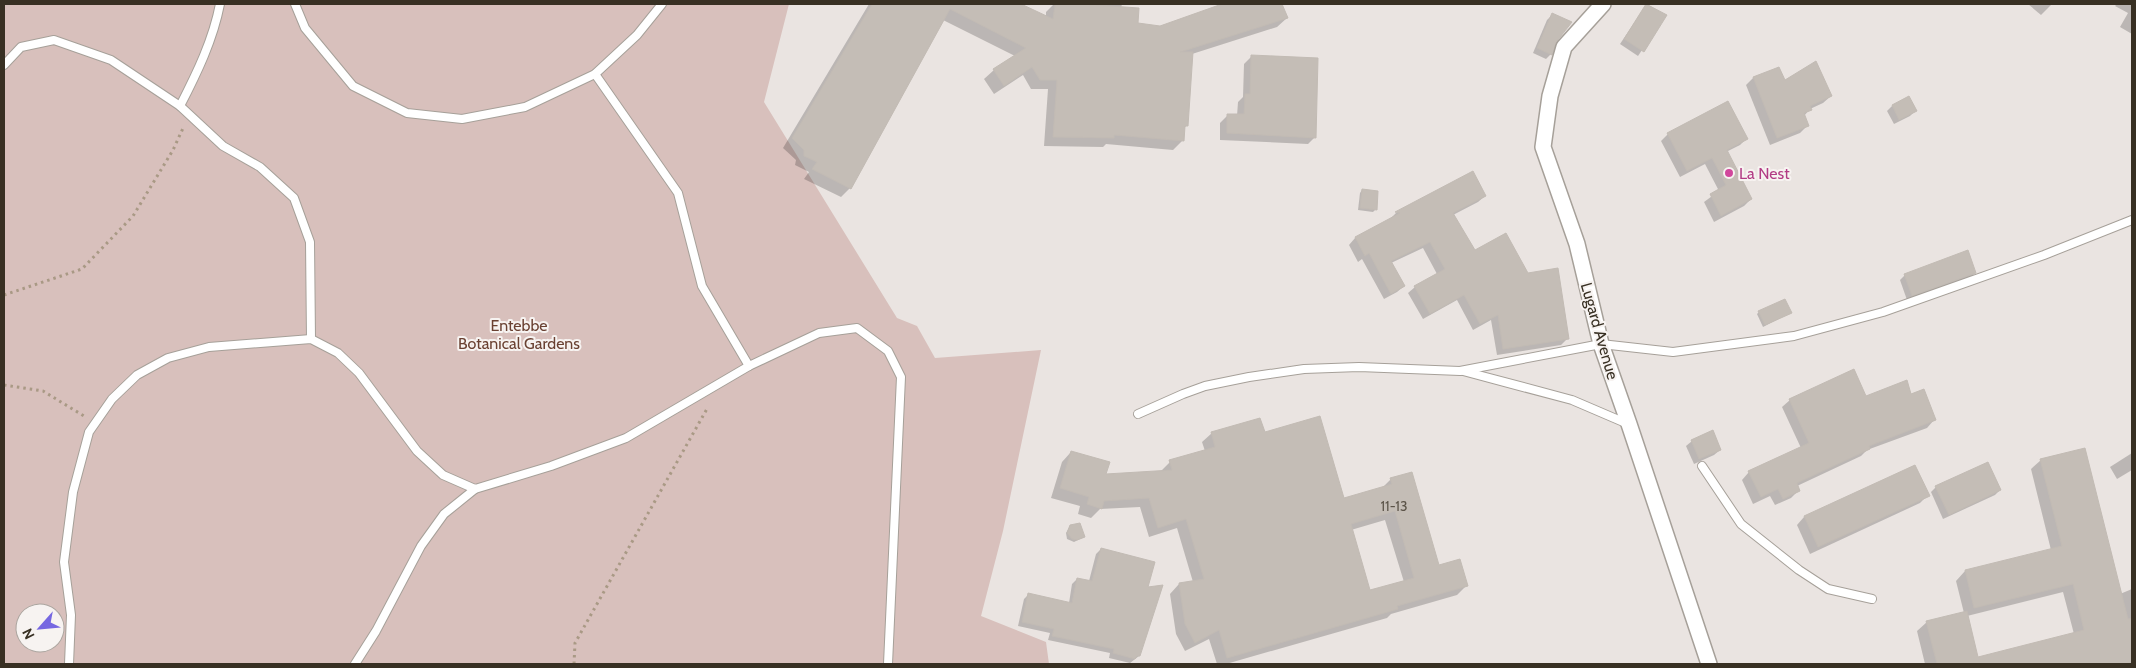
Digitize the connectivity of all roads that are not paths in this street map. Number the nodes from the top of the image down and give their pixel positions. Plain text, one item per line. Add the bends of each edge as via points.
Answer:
1 (220, 4) edge
2 (295, 4) edge
3 (662, 4) edge
4 (1602, 5) edge
5 (4, 65) edge
6 (595, 74) junction
7 (180, 106) junction
8 (2132, 220) edge
9 (311, 339) junction
10 (1600, 344) junction
11 (749, 366) junction
12 (1460, 371) junction
13 (1138, 414) dead end
14 (1630, 424) junction
15 (1702, 466) dead end
16 (475, 489) junction
17 (1872, 599) dead end
18 (69, 664) edge
19 (355, 664) edge
20 (888, 664) edge
21 (1709, 664) edge

1 - 7 lane via 200,69
2 - 6 lane via 306,28 353,86 407,112 462,119 525,107
3 - 6 lane via 637,35
4 - 10 street, Lugard Avenue via 1564,47 1550,96 1543,147 1577,244
5 - 7 lane via 21,46 54,40 111,60
6 - 11 lane via 678,193 702,286
7 - 9 lane via 223,146 260,167 294,198 310,242
8 - 10 lane via 1883,312 1794,336 1673,352
9 - 16 lane via 338,353 359,373 417,451 443,475
9 - 18 lane via 210,347 168,358 137,375 112,399 89,432 73,492 64,562 71,615
10 - 12 lane
10 - 14 street, Lugard Avenue
11 - 16 lane via 626,438 551,466
11 - 20 lane via 820,333 857,328 888,351 901,377
12 - 13 lane via 1359,367 1304,369 1205,386
12 - 14 lane via 1572,400
14 - 21 street, Lugard Avenue
15 - 17 lane via 1741,524 1799,570 1828,588
16 - 19 lane via 444,514 421,546

